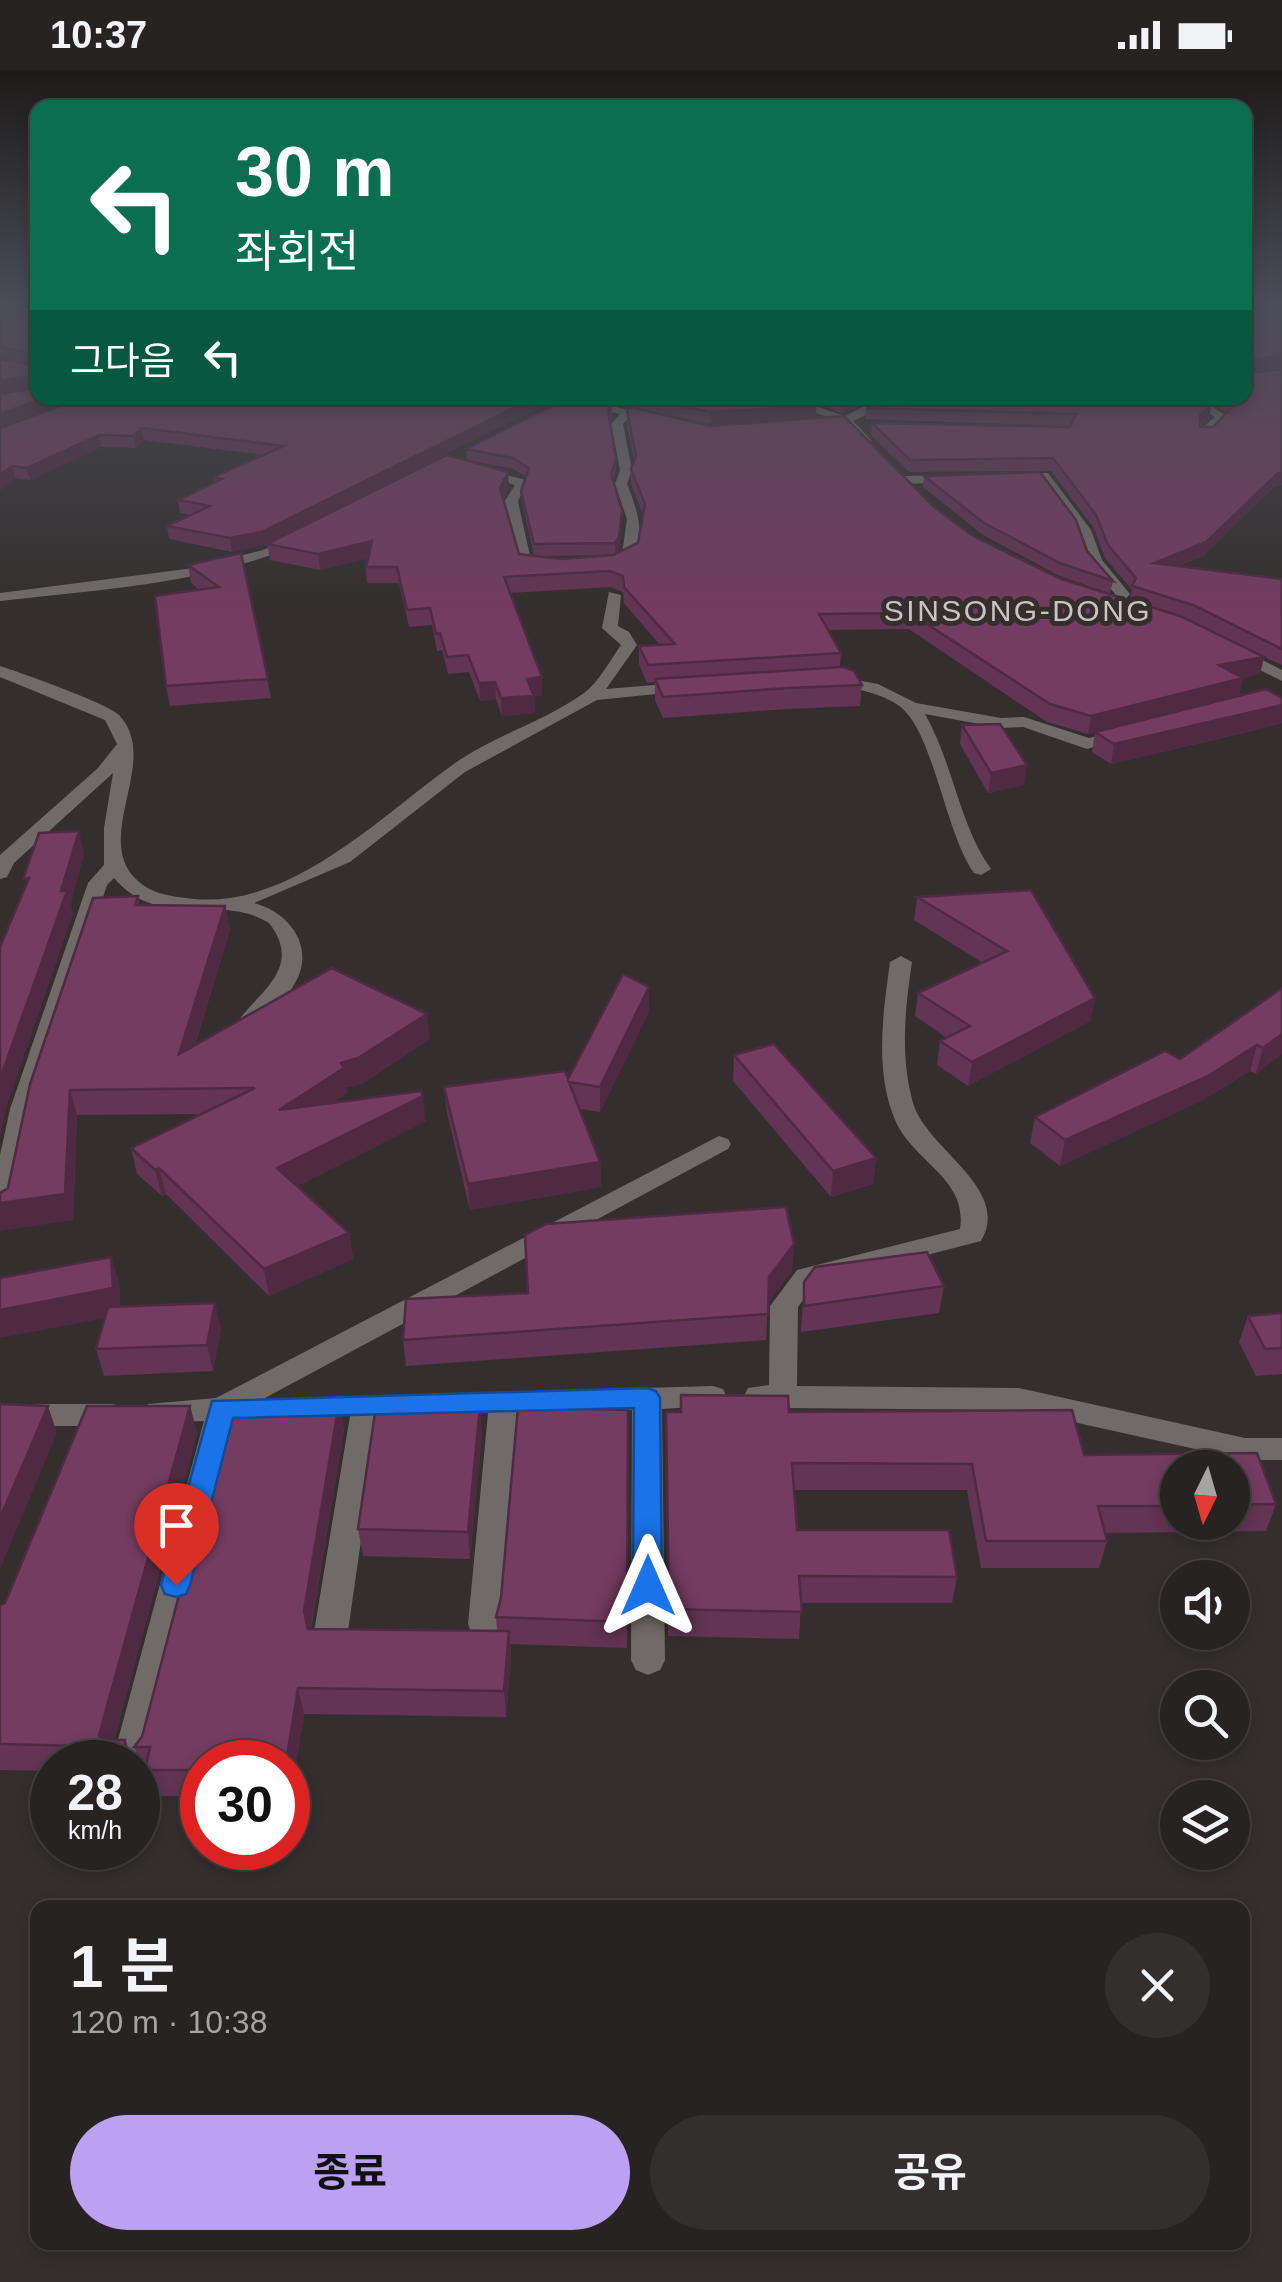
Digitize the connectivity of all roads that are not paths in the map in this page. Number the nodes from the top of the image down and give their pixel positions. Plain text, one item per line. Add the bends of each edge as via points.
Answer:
1 (600, 405) edge
2 (800, 405) edge
3 (881, 405) edge
4 (1204, 405) edge
5 (627, 412) junction
6 (846, 421) junction
7 (676, 424) edge
8 (810, 424) edge
9 (869, 429) edge
10 (1204, 434) edge
11 (460, 466) edge
12 (1004, 477) edge
13 (964, 478) edge
14 (905, 480) junction
15 (916, 492) edge
16 (312, 531) edge
17 (583, 565) edge
18 (564, 566) edge
19 (614, 595) dead end
20 (0, 597) edge
21 (1097, 601) edge
22 (1112, 606) junction
23 (1130, 612) edge
24 (1215, 642) edge
25 (0, 671) edge
26 (1282, 676) edge
27 (805, 681) edge
28 (708, 686) edge
29 (593, 695) junction
30 (912, 707) junction
31 (1136, 733) edge
32 (126, 744) junction
33 (114, 866) junction
34 (980, 869) dead end
35 (0, 872) edge
36 (230, 905) junction
37 (902, 962) dead end
38 (249, 1021) edge
39 (719, 1144) dead end
40 (0, 1213) edge
41 (782, 1396) junction
42 (647, 1398) junction
43 (504, 1402) junction
44 (366, 1405) junction
45 (222, 1408) junction
46 (0, 1415) edge
47 (82, 1418) junction
48 (1282, 1448) edge
49 (67, 1454) edge
50 (484, 1624) dead end
51 (330, 1638) edge
52 (648, 1660) dead end
53 (136, 1740) edge

1 - 5 street
2 - 6 street
3 - 6 street
4 - 10 street via 1222,416
5 - 7 street
5 - 17 street via 617,424 626,470 622,484 634,518 629,556 621,563
6 - 8 street
6 - 9 street
6 - 14 street
11 - 18 street via 522,482 511,502 525,563
12 - 22 street via 1044,476 1084,530 1095,562 1123,594
13 - 14 street
14 - 15 street
16 - 20 street via 268,552 212,566
19 - 29 street via 610,628 629,644
21 - 22 street
22 - 23 street
24 - 26 street
25 - 32 street via 112,717
27 - 30 street via 861,683
28 - 29 street
29 - 36 street via 458,768 342,858
30 - 31 street via 1024,722 1087,744
30 - 34 street
32 - 33 street
32 - 35 street
33 - 36 street via 157,900
33 - 40 street via 98,883 22,1108
36 - 38 street via 276,918 292,960 286,981
37 - 41 street via 894,1024 906,1117 974,1198 972,1235 806,1277 784,1306
39 - 45 street
41 - 42 street
41 - 48 street via 1018,1399 1245,1450
42 - 43 street
42 - 52 street
43 - 44 street
43 - 50 street
44 - 45 street
44 - 51 street
45 - 47 street
45 - 53 street
46 - 47 street
47 - 49 street

